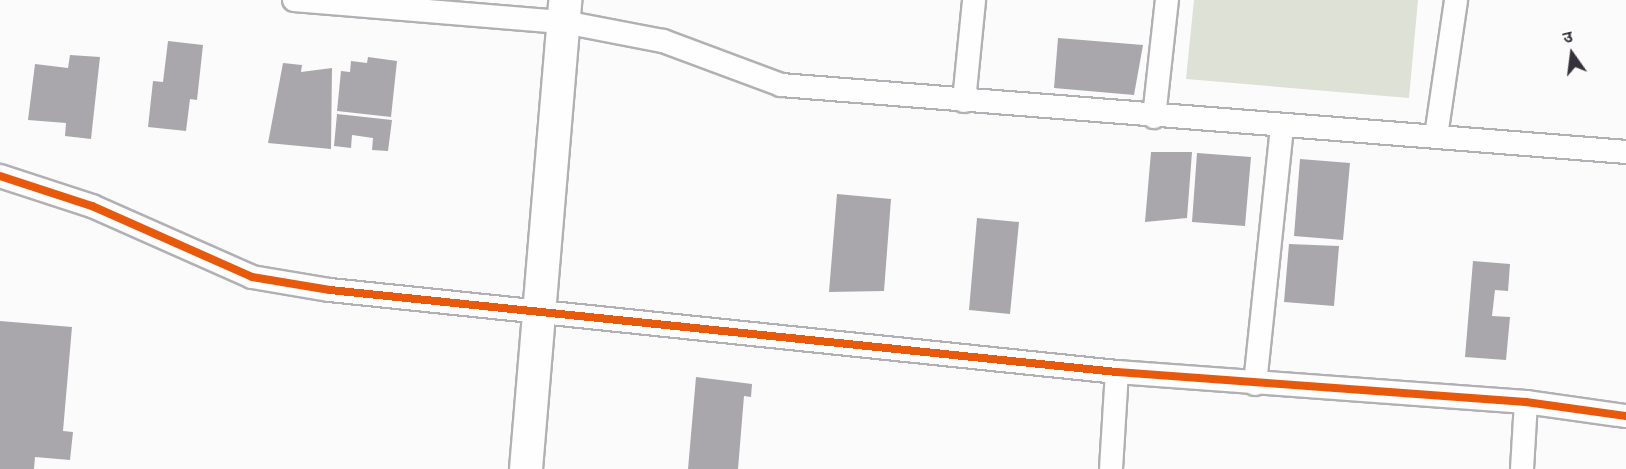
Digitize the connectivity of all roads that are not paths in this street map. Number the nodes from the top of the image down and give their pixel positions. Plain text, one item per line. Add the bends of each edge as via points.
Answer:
1 (294, 0) edge
2 (974, 0) edge
3 (1167, 0) edge
4 (1456, 0) edge
5 (564, 11) edge
6 (964, 101) junction
7 (1154, 117) junction
8 (1282, 125) junction
9 (1437, 136) junction
10 (1626, 152) edge
11 (0, 176) edge
12 (540, 315) junction
13 (1117, 372) junction
14 (1255, 384) junction
15 (1526, 402) junction
16 (1626, 416) edge
17 (526, 469) edge
18 (1111, 469) edge
19 (1522, 469) edge

1 - 5 street
2 - 6 street
3 - 7 street
4 - 9 street
5 - 6 street via 663,41 781,85
5 - 12 street
6 - 7 street
7 - 8 street
8 - 9 street
8 - 14 street
9 - 10 street
11 - 12 street via 92,206 252,277
12 - 13 street
12 - 17 street
13 - 14 street
13 - 18 street
14 - 15 street
15 - 16 street
15 - 19 street

